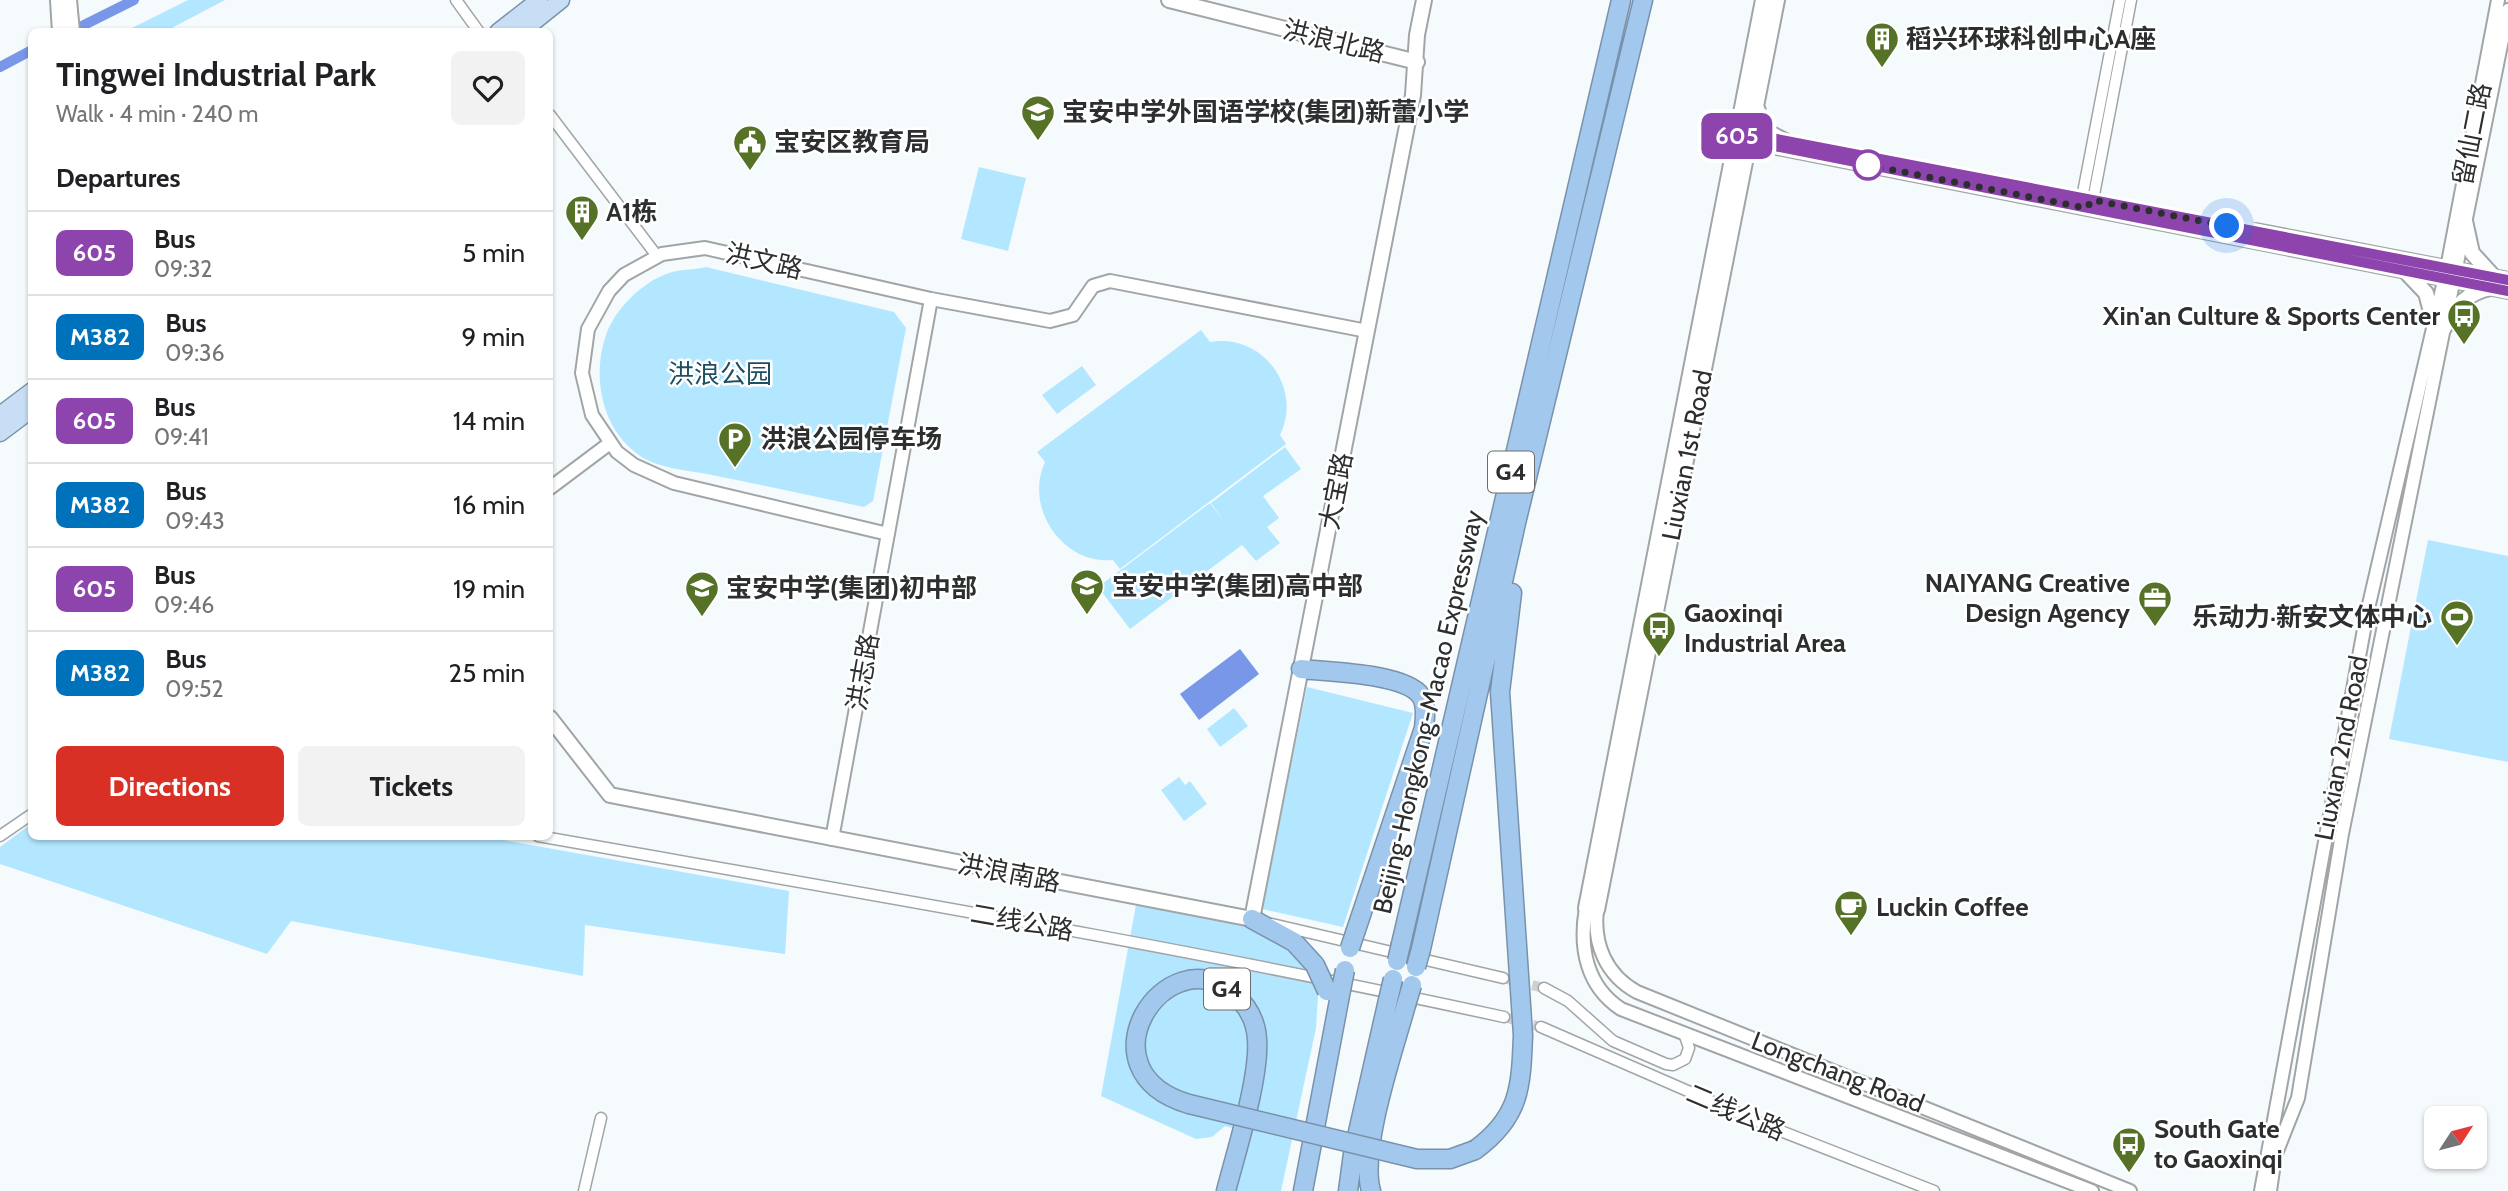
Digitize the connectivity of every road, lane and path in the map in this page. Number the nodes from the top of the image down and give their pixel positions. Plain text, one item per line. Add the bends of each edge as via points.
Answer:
1 (58, 0) edge
2 (69, 0) edge
3 (456, 0) edge
4 (538, 0) edge
5 (561, 0) edge
6 (1169, 0) edge
7 (1424, 0) edge
8 (1434, 0) edge
9 (1620, 0) edge
10 (1643, 0) edge
11 (1763, 0) edge
12 (1777, 0) edge
13 (2120, 0) edge
14 (2131, 0) edge
15 (2498, 0) edge
16 (2508, 10) edge
17 (63, 24) edge
18 (476, 28) edge
19 (503, 28) edge
20 (526, 28) edge
21 (1417, 62) junction
22 (1757, 100) junction
23 (553, 119) edge
24 (1745, 137) junction
25 (1785, 141) junction
26 (2087, 202) junction
27 (2465, 221) junction
28 (657, 257) junction
29 (2403, 270) junction
30 (2450, 274) junction
31 (2498, 282) edge
32 (2508, 291) edge
33 (931, 299) junction
34 (2439, 326) junction
35 (1367, 331) junction
36 (28, 394) edge
37 (28, 412) edge
38 (0, 415) edge
39 (0, 433) edge
40 (610, 443) junction
41 (1533, 455) junction
42 (553, 486) edge
43 (888, 534) junction
44 (1301, 669) junction
45 (553, 722) edge
46 (28, 817) edge
47 (0, 836) edge
48 (553, 839) edge
49 (832, 839) junction
50 (1591, 909) junction
51 (1252, 919) junction
52 (1503, 978) tunnel mouth
53 (1544, 988) tunnel mouth
54 (1334, 990) junction
55 (1504, 1017) tunnel mouth
56 (1541, 1027) tunnel mouth
57 (1685, 1036) junction
58 (2277, 1100) junction
59 (2295, 1105) junction
60 (601, 1118) dead end
61 (584, 1191) edge
62 (1226, 1191) edge
63 (1291, 1191) edge
64 (1303, 1191) edge
65 (1348, 1191) edge
66 (1371, 1191) edge
67 (1934, 1191) edge
68 (2092, 1191) edge
69 (2130, 1191) edge
70 (2260, 1191) edge
71 (2270, 1191) edge

1 - 17 main road
2 - 17 main road
3 - 18 street
4 - 19 main road
5 - 20 main road
6 - 21 main road, 洪浪北路
7 - 21 main road
8 - 21 main road
9 - 65 highway, Beijing-Hongkong-Macao Expressway / G4, bridge via 1388,1000
10 - 41 highway, Beijing-Hongkong-Macao Expressway / G4
11 - 24 main road, Liuxian 1st Road
12 - 22 main road, Liuxian 1st Road
13 - 26 street
14 - 26 street
15 - 30 street, 留仙二路
16 - 27 street, 留仙二路
21 - 35 main road, 大宝路
22 - 24 main road, Liuxian 1st Road
22 - 25 main road via 1764,130
23 - 28 street
24 - 25 main road
24 - 26 main road
24 - 50 main road, Liuxian 1st Road
25 - 26 main road
26 - 29 main road
26 - 30 main road
27 - 30 street, 留仙二路
27 - 31 main road via 2472,253
28 - 33 street, 洪文路 via 683,249 727,251
28 - 40 street, 洪文路 via 624,275 608,291 587,329 582,373 585,394
29 - 30 main road
29 - 34 main road via 2427,293
30 - 31 main road
30 - 34 street, Liuxian 2nd Road
31 - 32 main road
31 - 34 main road via 2463,301
33 - 35 street, 洪文路 via 1058,321 1073,315 1093,286 1110,281
33 - 43 street, 洪志路
34 - 58 street, Liuxian 2nd Road via 2367,613
34 - 59 street, Liuxian 2nd Road
35 - 44 main road, 大宝路
36 - 38 main road
37 - 39 main road
40 - 42 street
40 - 43 street, 洪文路 via 634,466 665,480
41 - 62 highway, Beijing-Hongkong-Macao Expressway / G4, bridge via 1500,692 1523,1035 1522,1073 1509,1118 1475,1150 1450,1159 1417,1159 1189,1104 1165,1095 1147,1079 1136,1057 1136,1035 1142,1014 1154,998 1182,983 1206,981 1224,987 1252,1018 1257,1035 1255,1066
41 - 66 highway, Beijing-Hongkong-Macao Expressway / G4, bridge via 1421,949 1374,1130
43 - 49 street, 洪志路
44 - 51 main road, 大宝路
44 - 54 highway, bridge via 1392,680 1420,696 1426,712 1345,970
45 - 49 main road, 洪浪南路 via 610,795
46 - 47 street
48 - 55 street, 二线公路 via 1312,975
49 - 51 main road, 洪浪南路
50 - 57 street, Longchang Road via 1583,947 1604,996 1620,1009
50 - 69 street, Longchang Road via 1603,957 1619,981 1637,992
51 - 52 street, 洪浪南路
51 - 54 highway, bridge via 1294,942
53 - 57 street via 1568,1001 1613,1041 1666,1064 1685,1059 1689,1048
54 - 63 highway
54 - 64 highway
56 - 67 street, 二线公路 via 1768,1126
57 - 68 street, Longchang Road
58 - 59 street
58 - 70 street, Liuxian 2nd Road
59 - 71 street, Liuxian 2nd Road via 2276,1156
60 - 61 street

